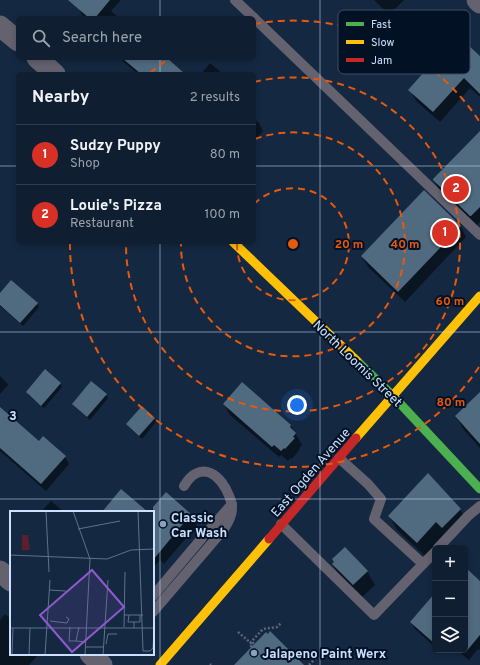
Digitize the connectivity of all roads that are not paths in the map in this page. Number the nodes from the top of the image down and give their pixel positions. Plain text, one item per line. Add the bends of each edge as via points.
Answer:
1 (235, 0) edge
2 (477, 0) edge
3 (480, 3) edge
4 (252, 16) edge
5 (256, 20) edge
6 (0, 26) edge
7 (16, 39) edge
8 (39, 60) edge
9 (53, 72) edge
10 (480, 235) edge
11 (235, 244) edge
12 (480, 296) edge
13 (393, 396) junction
14 (339, 458) junction
15 (184, 486) dead end
16 (480, 488) edge
17 (232, 504) junction
18 (480, 506) edge
19 (281, 524) junction
20 (210, 529) dead end
21 (202, 538) dead end
22 (441, 545) edge
23 (432, 555) edge
24 (423, 564) junction
25 (0, 571) edge
26 (10, 580) edge
27 (154, 595) edge
28 (154, 611) edge
29 (91, 655) edge
30 (102, 665) edge
31 (160, 665) edge

1 - 4 lane
2 - 3 street
5 - 10 lane
6 - 7 street
8 - 9 street
11 - 13 main road, North Loomis Street
12 - 13 main road, East Ogden Avenue
13 - 14 main road, East Ogden Avenue
13 - 16 main road, North Loomis Street
14 - 19 main road, East Ogden Avenue
14 - 24 lane via 381,499 374,519
15 - 17 lane via 198,472 212,474 230,495
17 - 20 lane
17 - 28 lane via 231,516 224,529
18 - 22 lane
19 - 24 lane via 374,615
19 - 31 main road, East Ogden Avenue
21 - 27 lane
23 - 24 lane
25 - 26 street
29 - 30 street

